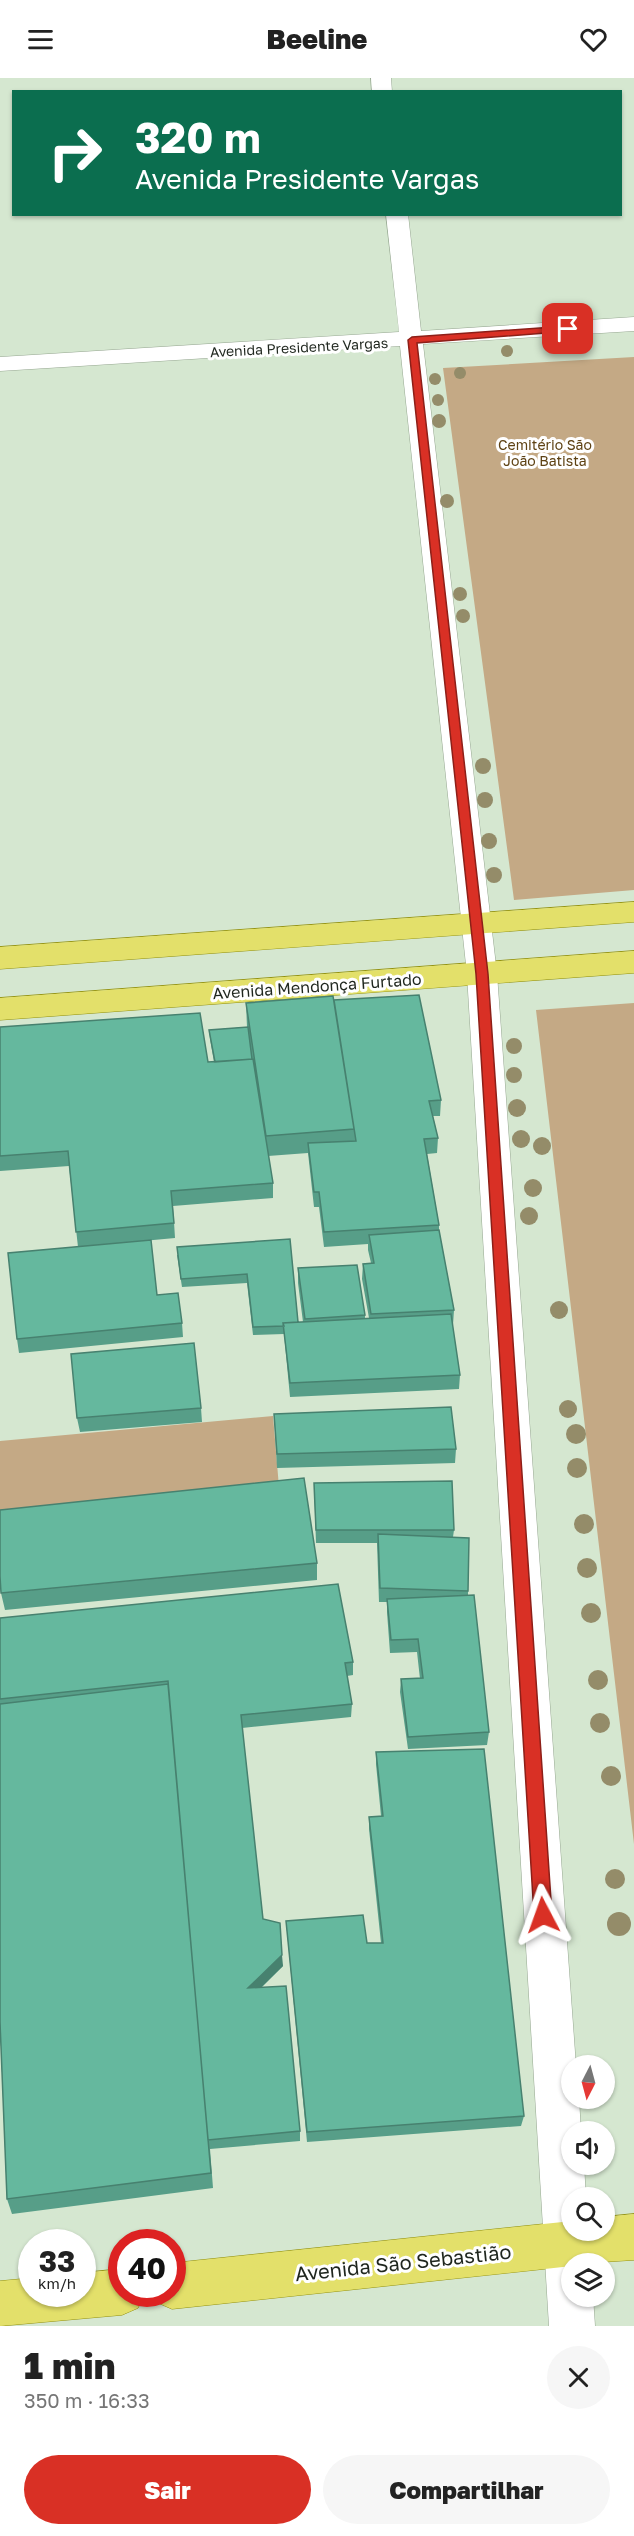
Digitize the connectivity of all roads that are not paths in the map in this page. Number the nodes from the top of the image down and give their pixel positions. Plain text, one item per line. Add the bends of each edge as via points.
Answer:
1 (397, 216) edge
2 (634, 324) edge
3 (412, 340) junction
4 (0, 364) edge
5 (634, 912) edge
6 (475, 924) junction
7 (0, 958) edge
8 (634, 962) edge
9 (482, 974) junction
10 (0, 1009) edge
11 (634, 2237) edge
12 (564, 2245) junction
13 (186, 2285) edge
14 (108, 2293) edge
15 (0, 2304) edge
16 (572, 2326) edge

1 - 3 street
2 - 3 street, Avenida Presidente Vargas
3 - 4 street, Avenida Presidente Vargas
3 - 6 street
5 - 6 main road
6 - 7 main road
6 - 9 street
8 - 9 main road, Avenida Mendonça Furtado
9 - 10 main road, Avenida Mendonça Furtado
9 - 12 street
11 - 12 main road, Avenida São Sebastião
12 - 13 main road, Avenida São Sebastião
12 - 16 street
14 - 15 main road

